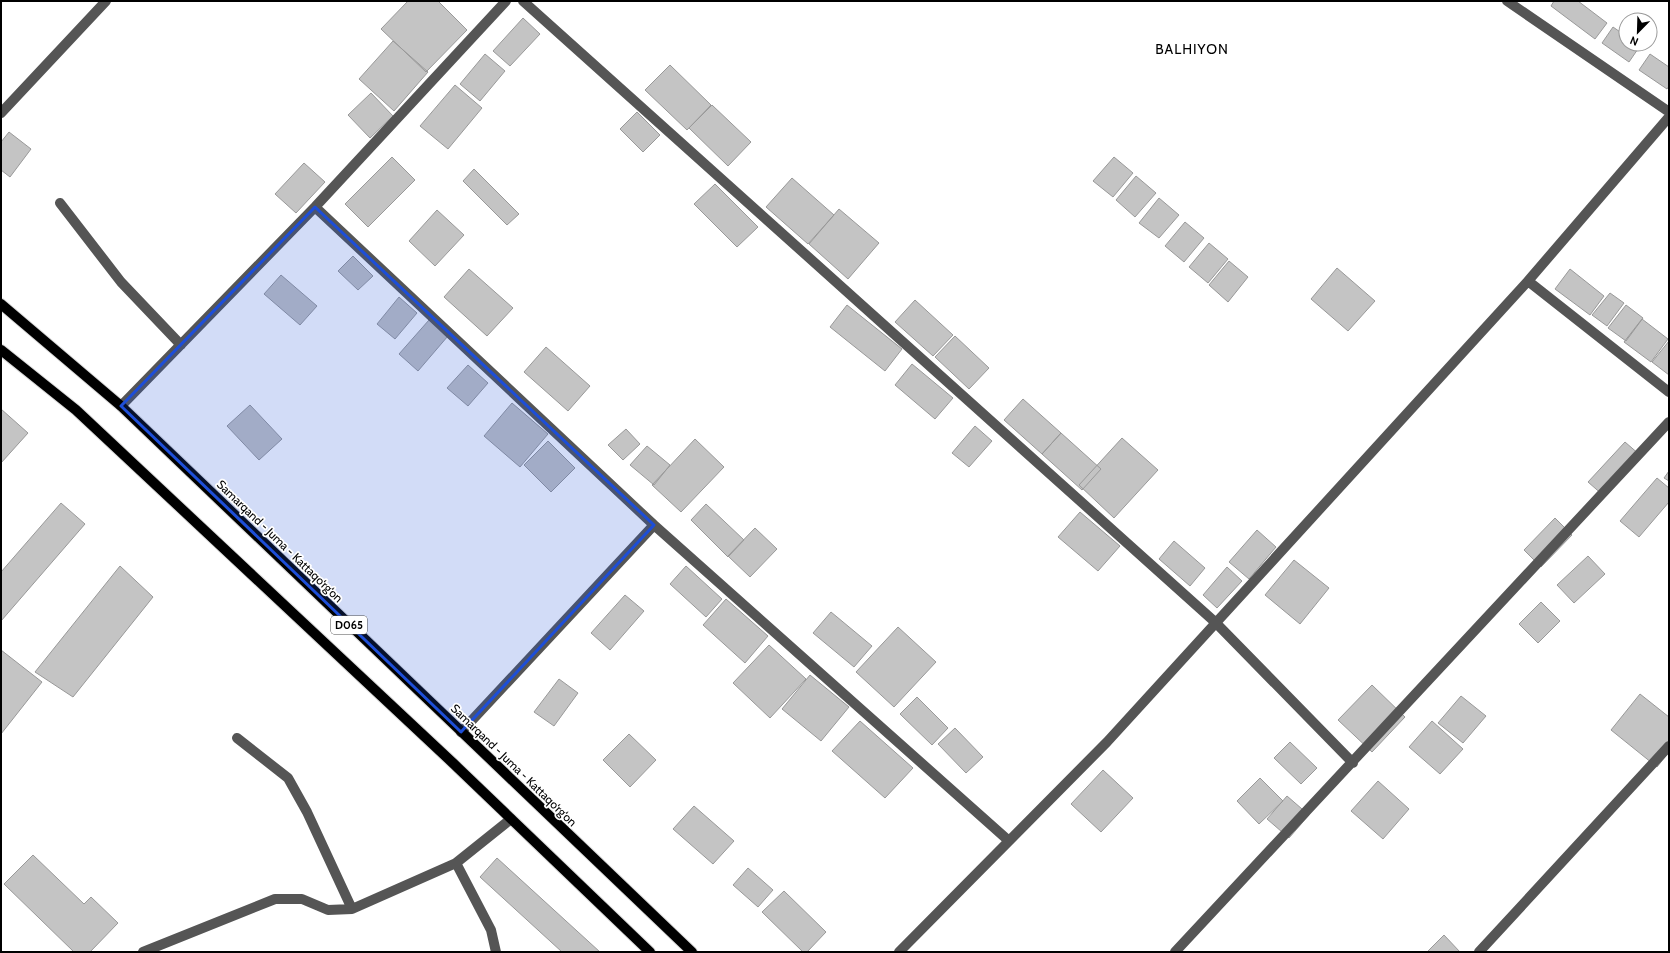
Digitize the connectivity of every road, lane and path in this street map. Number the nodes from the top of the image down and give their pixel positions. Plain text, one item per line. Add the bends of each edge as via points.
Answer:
1 (106, 1) edge
2 (506, 1) edge
3 (523, 1) edge
4 (1506, 1) edge
5 (1669, 112) edge
6 (1, 113) edge
7 (1669, 117) edge
8 (60, 203) dead end
9 (315, 207) junction
10 (1528, 282) junction
11 (1, 304) edge
12 (181, 345) junction
13 (1, 350) edge
14 (1669, 392) edge
15 (121, 406) junction
16 (1669, 422) edge
17 (654, 525) junction
18 (1215, 622) junction
19 (461, 732) junction
20 (237, 738) dead end
21 (1669, 746) edge
22 (1353, 763) junction
23 (511, 819) junction
24 (1009, 841) junction
25 (456, 863) junction
26 (352, 909) junction
27 (143, 952) edge
28 (496, 952) edge
29 (650, 952) edge
30 (692, 952) edge
31 (899, 952) edge
32 (1175, 952) edge
33 (1479, 952) edge

1 - 6 street
2 - 9 street
3 - 18 street
4 - 5 street
7 - 10 street
8 - 12 street via 121,282
9 - 12 street
9 - 17 street
10 - 14 street
10 - 18 street
11 - 15 main road, Samarqand - Juma - Kattaqo‘rg‘on / D065
12 - 15 street
13 - 23 main road, D065 via 76,410
15 - 19 main road, Samarqand - Juma - Kattaqo‘rg‘on / D065
16 - 22 street
17 - 19 street
17 - 24 street
18 - 22 street
18 - 24 street via 1107,742
19 - 30 main road, Samarqand - Juma - Kattaqo‘rg‘on / D065
20 - 26 street via 288,778 307,812
21 - 33 street
22 - 32 street
23 - 25 street
23 - 29 main road, D065
24 - 31 street
25 - 26 street
25 - 28 street via 491,930
26 - 27 street via 328,910 302,899 275,899

